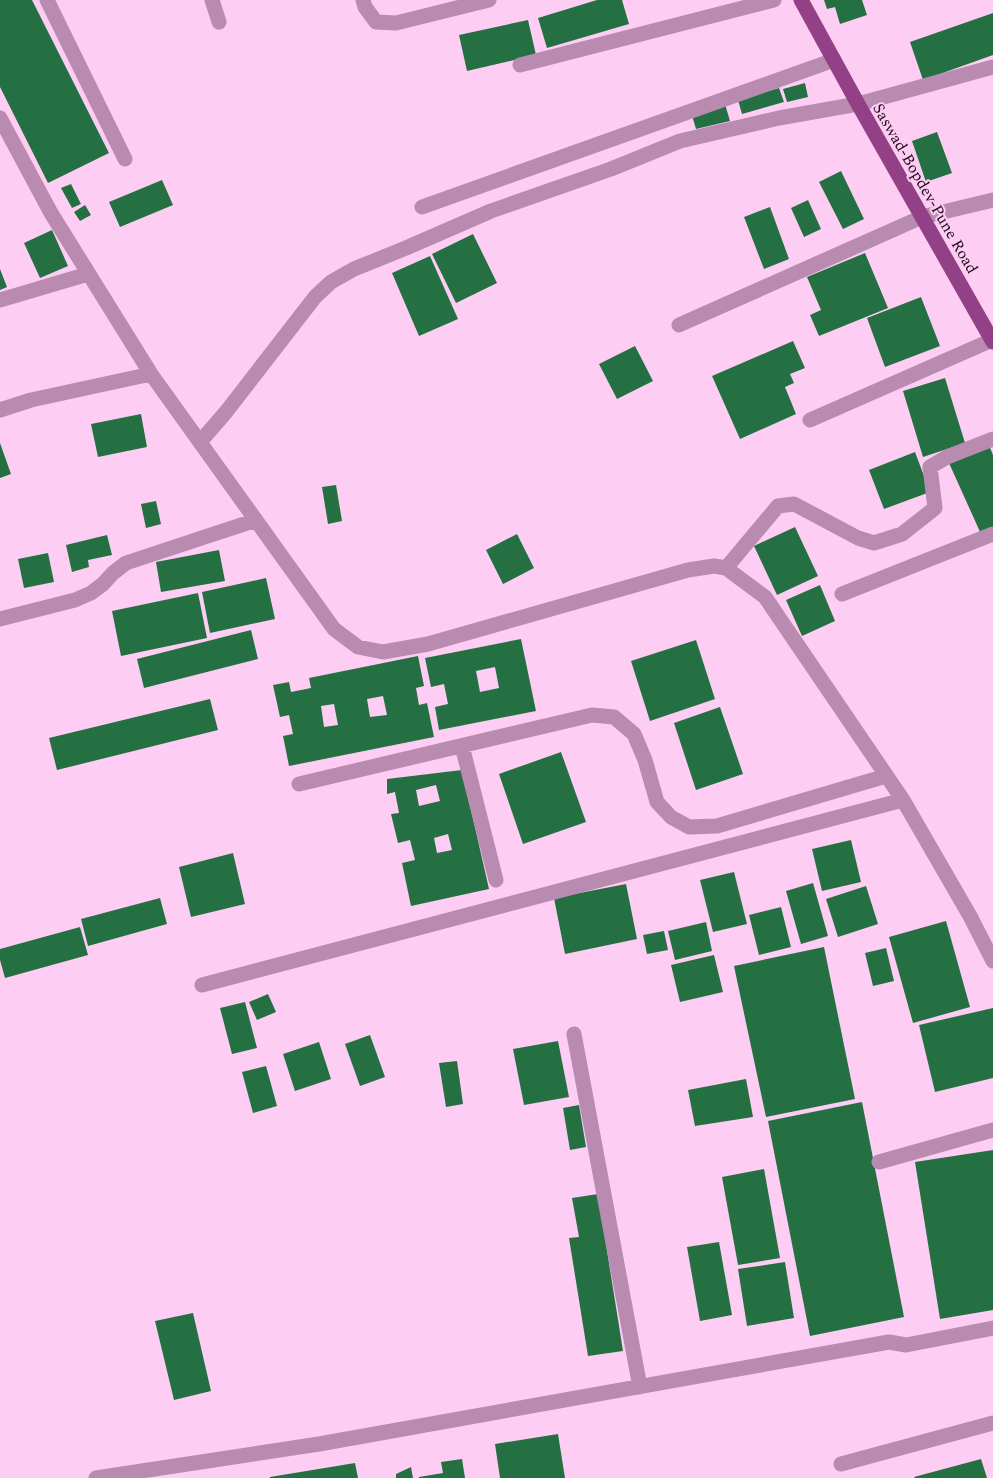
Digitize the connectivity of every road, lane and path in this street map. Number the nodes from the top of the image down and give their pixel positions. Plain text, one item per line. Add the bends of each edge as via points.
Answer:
1 (48, 0) edge
2 (212, 0) edge
3 (362, 0) edge
4 (489, 0) edge
5 (774, 0) edge
6 (801, 0) edge
7 (219, 22) dead end
8 (834, 60) junction
9 (520, 65) dead end
10 (993, 67) edge
11 (858, 104) junction
12 (2, 126) edge
13 (125, 159) dead end
14 (993, 200) edge
15 (422, 207) dead end
16 (922, 216) junction
17 (88, 274) junction
18 (0, 300) edge
19 (679, 325) dead end
20 (992, 341) edge
21 (151, 374) junction
22 (0, 410) edge
23 (810, 420) dead end
24 (993, 439) edge
25 (200, 442) junction
26 (256, 520) junction
27 (993, 534) edge
28 (726, 568) junction
29 (842, 594) dead end
30 (0, 619) edge
31 (462, 746) junction
32 (886, 776) junction
33 (298, 784) dead end
34 (903, 800) junction
35 (496, 880) dead end
36 (993, 961) edge
37 (202, 986) dead end
38 (574, 1034) dead end
39 (993, 1130) edge
40 (879, 1162) dead end
41 (993, 1328) edge
42 (640, 1386) junction
43 (993, 1424) edge
44 (841, 1464) dead end
45 (96, 1478) edge

1 - 13 street
2 - 7 street
3 - 4 street via 376,22 396,23
5 - 9 street
6 - 8 main road, Saswad-Bopdev-Pune Road
8 - 11 main road, Saswad-Bopdev-Pune Road
8 - 15 street
10 - 11 street
11 - 16 main road, Saswad-Bopdev-Pune Road
11 - 25 street via 680,141 491,211 354,269 331,282 315,297
12 - 17 street
14 - 16 street
16 - 19 street
16 - 20 main road, Saswad-Bopdev-Pune Road
17 - 18 street
17 - 21 street
20 - 23 street
21 - 22 street via 31,400
21 - 25 street
24 - 28 street via 947,457 930,468 935,508 902,534 874,544 794,504 778,506
25 - 26 street
26 - 28 street via 334,629 358,647 383,652 428,644 688,570 714,566
26 - 30 street via 126,563 104,584 74,600
27 - 29 street
28 - 32 street via 765,597
31 - 32 street via 592,715 614,717 634,734 657,802 671,818 689,827 717,826
31 - 33 street
31 - 35 street
32 - 34 street
34 - 36 street
34 - 37 street
38 - 42 street
39 - 40 street
41 - 42 street via 906,1346 889,1342
42 - 45 street via 319,1444
43 - 44 street

